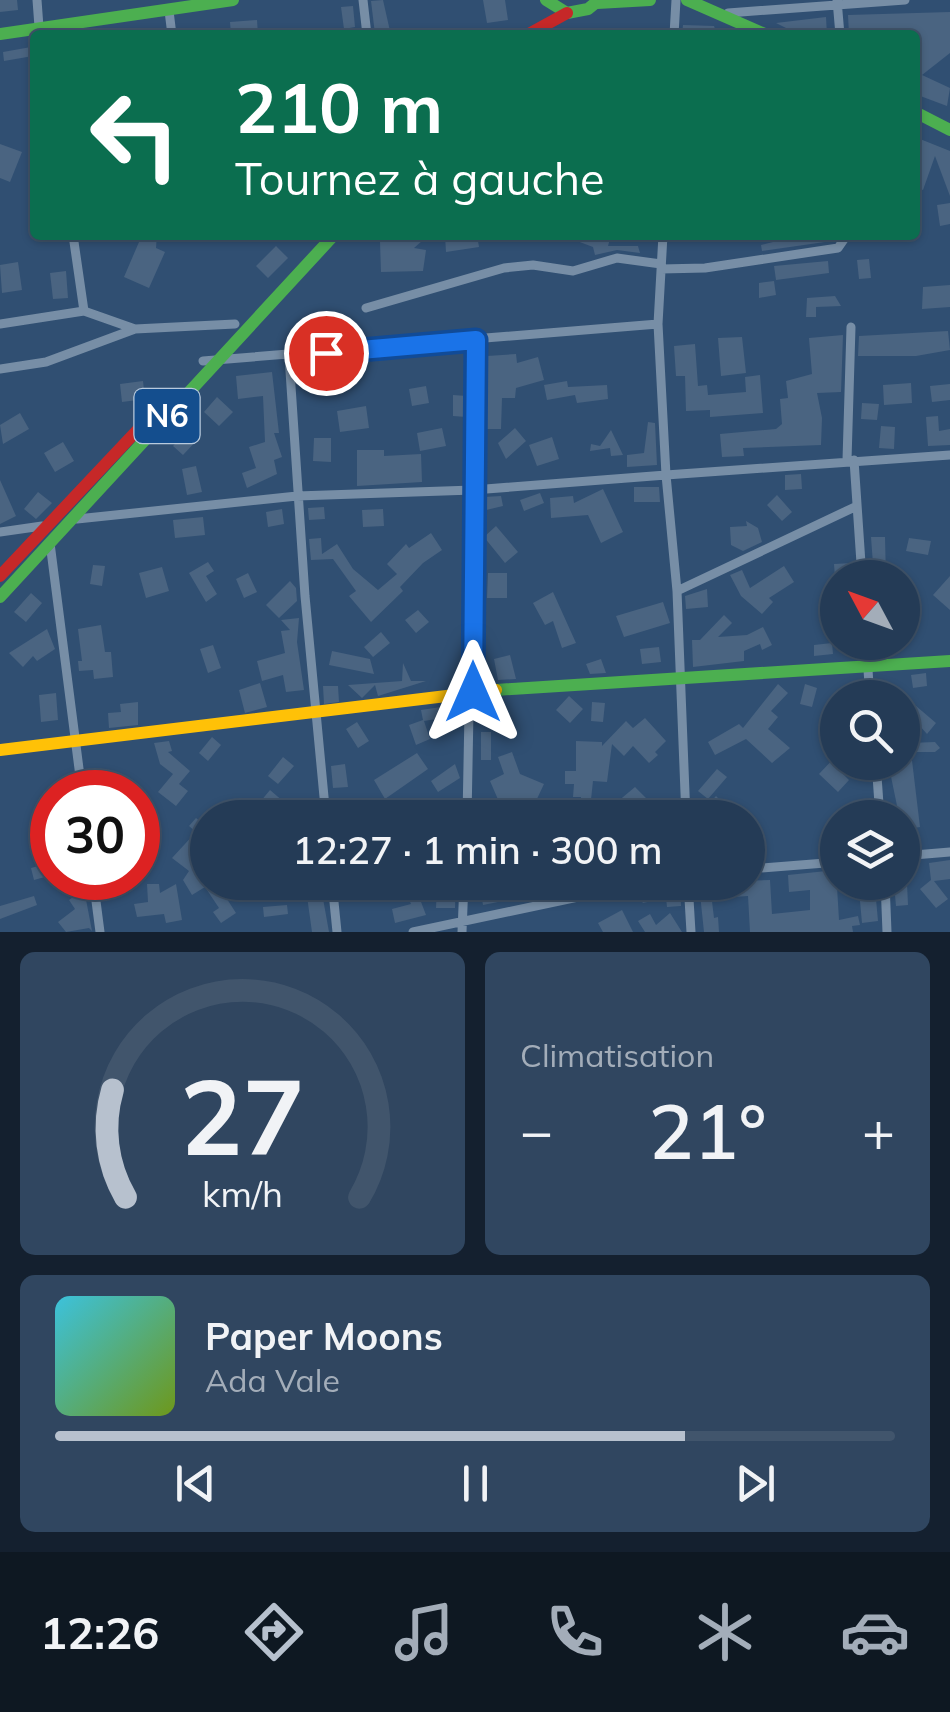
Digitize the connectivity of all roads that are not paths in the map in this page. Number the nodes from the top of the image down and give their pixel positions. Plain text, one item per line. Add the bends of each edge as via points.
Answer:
1 (37, 0) edge
2 (233, 0) edge
3 (363, 0) edge
4 (545, 0) edge
5 (650, 0) edge
6 (676, 0) edge
7 (687, 0) edge
8 (905, 0) edge
9 (598, 2) edge
10 (837, 2) edge
11 (168, 8) junction
12 (567, 13) junction
13 (724, 13) junction
14 (40, 30) edge
15 (51, 30) edge
16 (171, 30) edge
17 (366, 30) edge
18 (520, 30) edge
19 (536, 30) edge
20 (674, 30) edge
21 (756, 30) edge
22 (840, 30) edge
23 (30, 32) edge
24 (0, 34) edge
25 (920, 115) edge
26 (950, 130) edge
27 (74, 240) edge
28 (314, 240) edge
29 (329, 240) edge
30 (663, 240) edge
31 (844, 240) edge
32 (661, 267) junction
33 (366, 308) dead end
34 (84, 311) junction
35 (0, 324) edge
36 (235, 324) junction
37 (658, 324) junction
38 (851, 327) dead end
39 (135, 329) junction
40 (476, 340) junction
41 (289, 356) junction
42 (209, 362) junction
43 (0, 368) edge
44 (950, 456) edge
45 (851, 460) junction
46 (666, 475) junction
47 (473, 490) junction
48 (297, 496) junction
49 (857, 506) junction
50 (72, 520) junction
51 (47, 526) junction
52 (0, 532) edge
53 (50, 544) junction
54 (861, 560) edge
55 (0, 576) edge
56 (678, 590) junction
57 (0, 597) edge
58 (867, 660) edge
59 (950, 661) edge
60 (868, 667) junction
61 (682, 678) junction
62 (869, 680) edge
63 (473, 692) junction
64 (317, 715) junction
65 (76, 742) junction
66 (0, 750) edge
67 (79, 770) edge
68 (324, 800) edge
69 (468, 800) edge
70 (685, 800) edge
71 (950, 852) edge
72 (920, 854) edge
73 (820, 863) edge
74 (765, 868) edge
75 (96, 900) edge
76 (334, 900) edge
77 (463, 900) edge
78 (574, 900) edge
79 (689, 900) edge
80 (886, 900) edge
81 (462, 927) edge
82 (100, 932) edge
83 (337, 932) edge
84 (412, 932) edge
85 (691, 932) edge
86 (888, 932) edge

1 - 14 street
2 - 11 main road
3 - 17 street
4 - 12 main road
4 - 18 main road
5 - 9 main road
6 - 20 street
7 - 13 main road
8 - 10 street
9 - 12 main road
10 - 13 street
10 - 22 street
11 - 15 main road
11 - 16 street
12 - 19 main road
13 - 21 main road
23 - 24 main road
25 - 26 main road
27 - 34 street
28 - 36 main road, N6
29 - 42 main road, N6
30 - 32 street
31 - 32 street via 838,248 704,268
32 - 33 street via 617,258 573,271 504,268
32 - 37 street
34 - 35 street
34 - 39 street
36 - 39 street
36 - 42 main road, N6
37 - 40 street
37 - 46 street
38 - 45 street
39 - 43 street via 46,362
40 - 41 street
40 - 47 street
41 - 42 street
41 - 48 street
42 - 50 main road, N6
42 - 51 main road, N6
44 - 45 street
45 - 46 street
45 - 49 street
46 - 47 street
46 - 56 street
47 - 48 street
47 - 63 street
48 - 50 street
48 - 64 street
49 - 54 street
49 - 56 street
50 - 51 street
50 - 53 main road, N6
51 - 52 street
51 - 53 street
51 - 55 main road, N6
53 - 57 main road, N6
53 - 65 street
56 - 61 street
58 - 60 street
59 - 60 main road
60 - 61 main road
60 - 62 street
61 - 63 main road
61 - 70 street
63 - 64 main road
63 - 69 street
64 - 65 main road
64 - 68 street
65 - 66 main road
65 - 67 street
71 - 72 street
73 - 74 street
75 - 82 street
76 - 83 street
77 - 81 street
78 - 81 street
79 - 85 street
80 - 86 street
81 - 84 street

